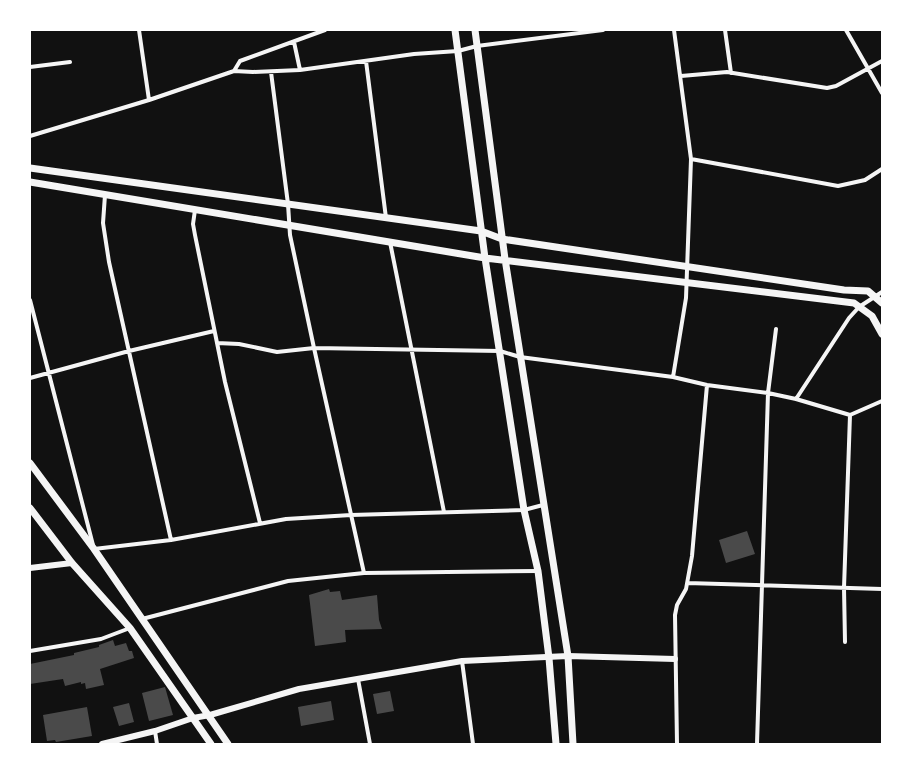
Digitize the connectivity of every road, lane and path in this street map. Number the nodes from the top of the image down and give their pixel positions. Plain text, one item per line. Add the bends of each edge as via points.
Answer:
1 (139, 30) edge
2 (325, 30) edge
3 (455, 30) edge
4 (474, 30) edge
5 (603, 30) edge
6 (674, 30) edge
7 (725, 30) edge
8 (846, 30) edge
9 (294, 42) junction
10 (477, 46) junction
11 (458, 51) junction
12 (366, 61) junction
13 (882, 61) edge
14 (70, 62) dead end
15 (30, 67) edge
16 (868, 69) junction
17 (300, 70) junction
18 (234, 71) junction
19 (270, 72) junction
20 (731, 72) junction
21 (681, 76) junction
22 (882, 93) edge
23 (149, 100) junction
24 (30, 136) edge
25 (691, 159) junction
26 (30, 168) edge
27 (882, 169) edge
28 (30, 182) edge
29 (105, 195) junction
30 (288, 204) junction
31 (195, 210) junction
32 (386, 218) junction
33 (290, 226) junction
34 (481, 231) junction
35 (502, 239) junction
36 (390, 242) junction
37 (485, 258) junction
38 (505, 259) junction
39 (688, 267) junction
40 (688, 282) junction
41 (882, 292) edge
42 (876, 297) junction
43 (30, 300) edge
44 (882, 302) edge
45 (859, 307) junction
46 (776, 329) dead end
47 (214, 331) junction
48 (882, 334) edge
49 (217, 343) junction
50 (314, 348) junction
51 (410, 349) junction
52 (128, 351) junction
53 (500, 351) junction
54 (520, 356) junction
55 (48, 374) junction
56 (673, 377) junction
57 (30, 378) edge
58 (707, 385) junction
59 (768, 393) junction
60 (796, 399) junction
61 (882, 401) edge
62 (850, 415) junction
63 (30, 464) edge
64 (543, 505) junction
65 (30, 508) edge
66 (524, 510) junction
67 (444, 512) junction
68 (351, 515) junction
69 (260, 523) junction
70 (171, 540) junction
71 (94, 549) junction
72 (72, 563) junction
73 (30, 568) edge
74 (538, 571) junction
75 (364, 573) junction
76 (687, 583) junction
77 (761, 586) junction
78 (844, 588) junction
79 (882, 589) edge
80 (141, 620) junction
81 (130, 628) junction
82 (845, 642) dead end
83 (30, 651) edge
84 (568, 656) junction
85 (549, 658) junction
86 (675, 658) junction
87 (462, 661) junction
88 (358, 678) junction
89 (210, 715) junction
90 (193, 718) junction
91 (155, 731) junction
92 (102, 744) edge
93 (157, 744) edge
94 (210, 744) edge
95 (228, 744) edge
96 (370, 744) edge
97 (473, 744) edge
98 (556, 744) edge
99 (573, 744) edge
100 (677, 744) edge
101 (757, 744) edge

1 - 23 street
2 - 9 street
3 - 11 main road
4 - 10 main road
5 - 10 street
6 - 21 street
7 - 20 street
8 - 16 street
9 - 17 street
9 - 18 street via 240,62
10 - 11 street
10 - 35 main road
11 - 12 street
11 - 34 main road
12 - 17 street
12 - 32 street
13 - 16 street
14 - 15 street
16 - 20 street via 827,88
16 - 22 street
17 - 19 street
18 - 19 street
18 - 23 street
19 - 30 street
20 - 21 street
21 - 25 street
23 - 24 street
25 - 27 street via 838,186 865,180
25 - 39 street
26 - 30 main road
28 - 29 main road
29 - 31 main road
29 - 52 street via 104,223 109,262
30 - 32 main road
30 - 33 street
31 - 33 main road
31 - 47 street via 194,230
32 - 34 main road
33 - 36 main road
33 - 50 street
34 - 35 main road
34 - 37 main road
35 - 38 main road
35 - 39 main road
36 - 37 main road
36 - 51 street
37 - 38 main road
37 - 53 main road
38 - 40 main road
38 - 54 main road
39 - 40 street
39 - 42 main road via 844,290 868,291
40 - 45 main road via 854,303
40 - 56 street
41 - 42 street
42 - 44 main road
42 - 45 street
43 - 55 street
45 - 48 main road via 872,316
45 - 60 street via 849,318
46 - 59 street
47 - 49 street
47 - 52 street
49 - 50 street via 239,344 277,352
49 - 69 street
50 - 51 street
50 - 68 street
51 - 53 street
51 - 67 street
52 - 55 street
52 - 70 street
53 - 54 street
53 - 66 main road
54 - 56 street
54 - 64 main road
55 - 57 street
55 - 71 street
56 - 58 street
58 - 59 street
58 - 76 street via 696,534
59 - 60 street
59 - 77 street
60 - 62 street
61 - 62 street
62 - 78 street
63 - 71 main road
64 - 66 street
64 - 84 main road
65 - 72 main road
66 - 67 street
66 - 74 main road
67 - 68 street
68 - 69 street
68 - 75 street
69 - 70 street
70 - 71 street
71 - 80 main road
72 - 73 street
72 - 81 main road
74 - 75 street
74 - 85 main road
75 - 80 street via 288,582
76 - 77 street
76 - 86 street via 674,615
77 - 78 street
77 - 101 street
78 - 79 street
78 - 82 street
80 - 89 main road
81 - 83 street via 101,639
81 - 90 main road
84 - 85 street
84 - 86 street
84 - 99 main road
85 - 87 street
85 - 98 main road
86 - 100 street
87 - 88 street
87 - 97 street
88 - 89 street via 299,689
88 - 96 street
89 - 90 street
89 - 95 main road
90 - 91 street
90 - 94 main road
91 - 92 street
91 - 93 street

